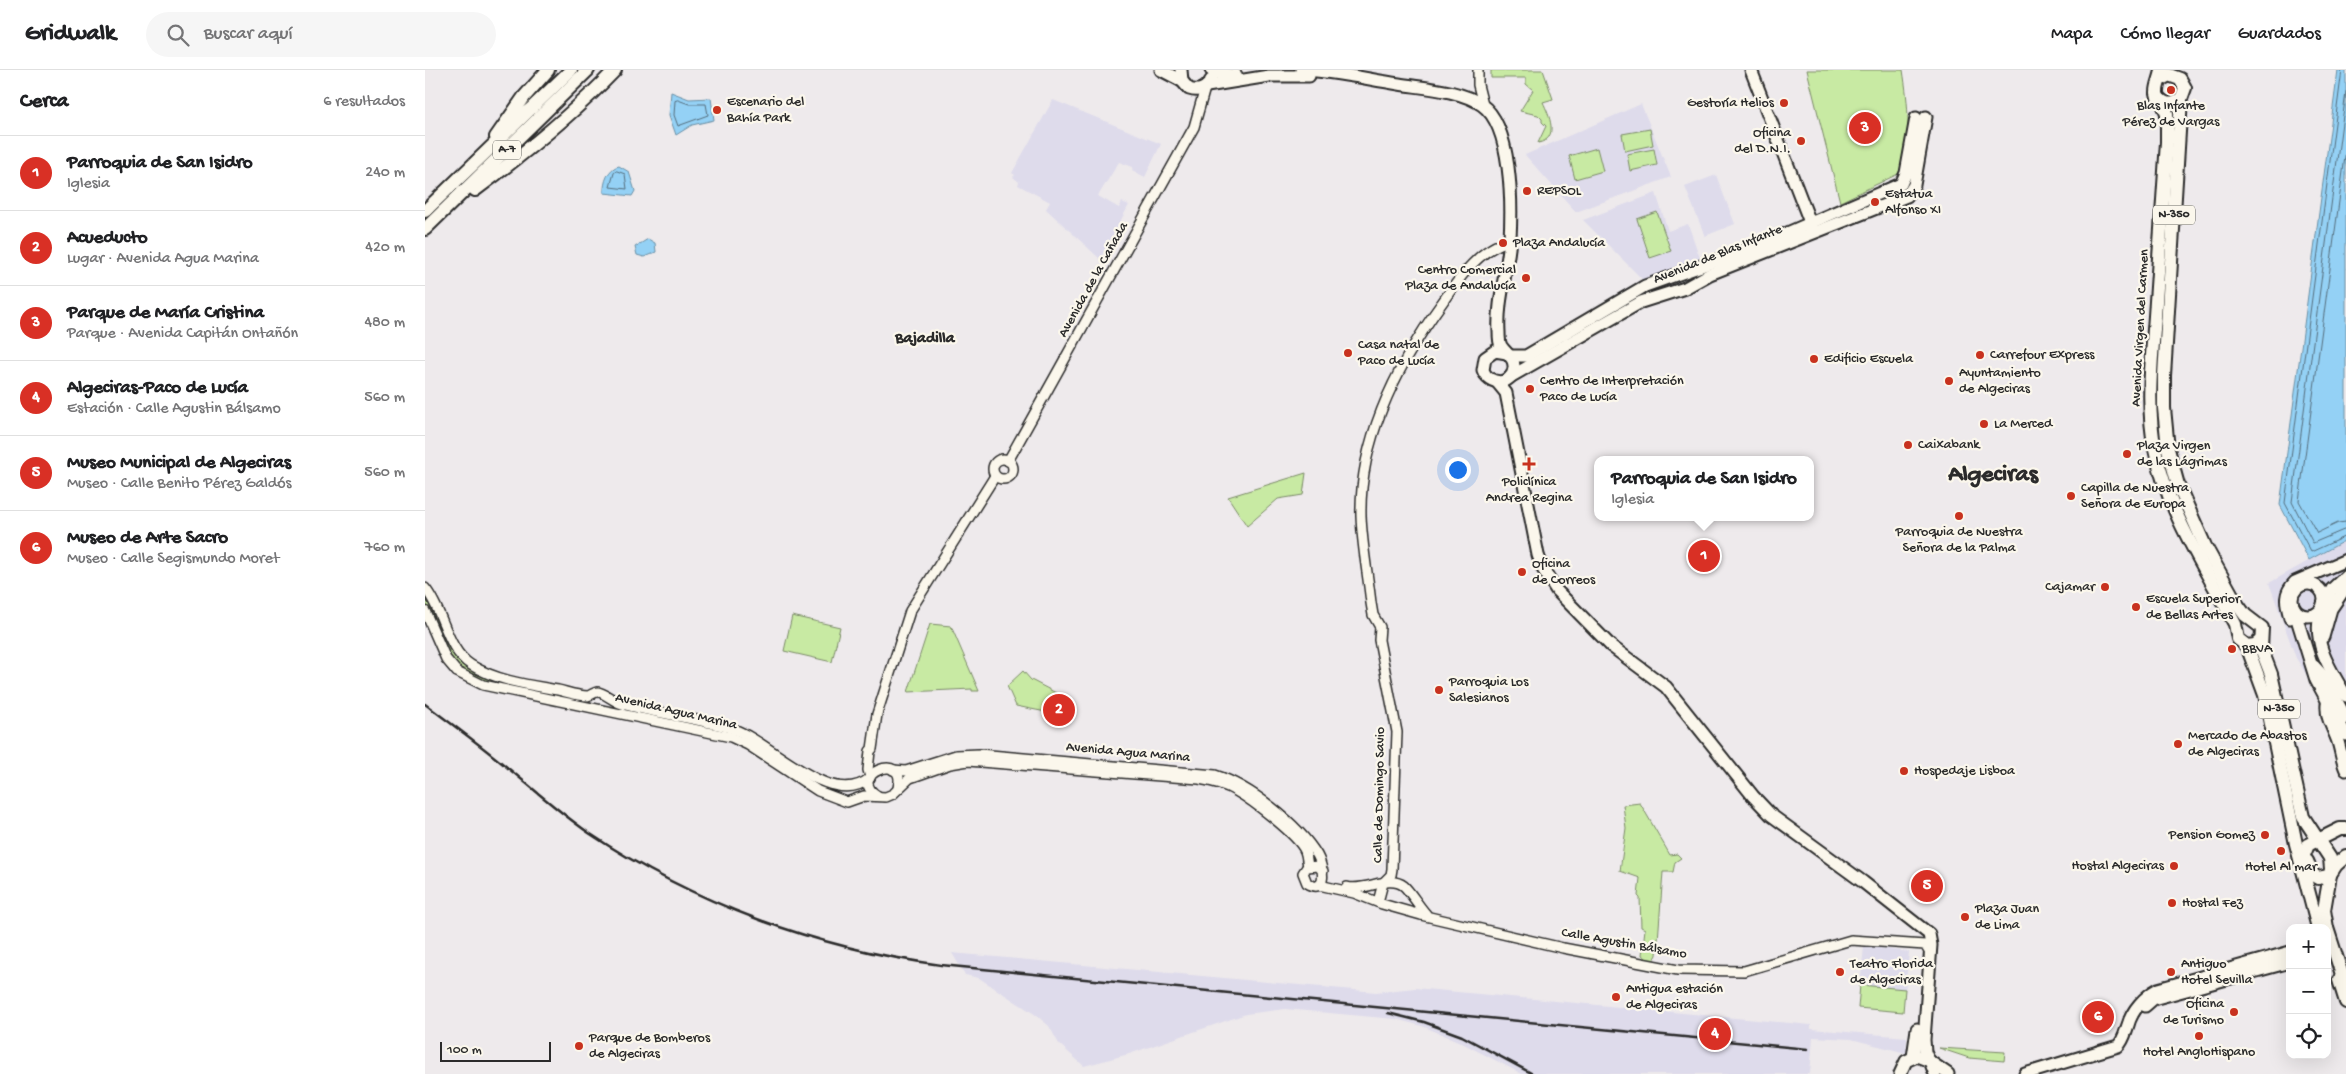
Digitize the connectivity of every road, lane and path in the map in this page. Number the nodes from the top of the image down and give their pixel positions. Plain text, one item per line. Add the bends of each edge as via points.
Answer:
1 (548, 70) edge
2 (571, 70) edge
3 (588, 70) edge
4 (615, 70) edge
5 (1161, 70) edge
6 (1211, 70) edge
7 (1273, 70) edge
8 (1301, 70) edge
9 (1473, 70) edge
10 (1478, 70) edge
11 (1751, 70) edge
12 (1757, 70) edge
13 (2176, 73) edge
14 (2161, 75) edge
15 (1184, 80) edge
16 (1206, 87) junction
17 (1460, 95) junction
18 (2181, 98) junction
19 (2161, 100) junction
20 (1483, 105) junction
21 (1197, 109) junction
22 (1921, 118) dead end
23 (484, 156) junction
24 (451, 203) junction
25 (425, 211) edge
26 (1815, 227) junction
27 (425, 229) edge
28 (1507, 241) junction
29 (1491, 352) junction
30 (1509, 355) junction
31 (1509, 378) junction
32 (1497, 382) junction
33 (1506, 393) junction
34 (1008, 461) junction
35 (995, 476) junction
36 (2346, 560) edge
37 (2346, 566) edge
38 (2346, 576) edge
39 (2301, 586) junction
40 (2346, 587) edge
41 (425, 588) edge
42 (2293, 606) junction
43 (2322, 608) junction
44 (425, 611) edge
45 (2252, 621) junction
46 (2237, 631) junction
47 (2261, 640) junction
48 (2247, 646) junction
49 (2325, 658) junction
50 (2311, 659) junction
51 (593, 694) junction
52 (2346, 696) edge
53 (606, 697) junction
54 (2327, 700) junction
55 (597, 709) junction
56 (2346, 718) edge
57 (2346, 735) edge
58 (872, 749) junction
59 (2343, 756) edge
60 (890, 769) junction
61 (2346, 770) edge
62 (870, 777) junction
63 (2288, 780) junction
64 (898, 788) junction
65 (878, 796) junction
66 (2343, 829) edge
67 (2311, 830) junction
68 (2319, 840) junction
69 (2303, 856) junction
70 (2346, 856) edge
71 (1308, 866) junction
72 (1323, 872) junction
73 (2329, 876) junction
74 (1383, 883) junction
75 (1319, 885) junction
76 (1411, 896) junction
77 (1378, 902) junction
78 (1407, 911) junction
79 (1426, 914) junction
80 (2318, 924) edge
81 (2326, 924) edge
82 (1929, 947) junction
83 (2286, 953) edge
84 (2331, 955) edge
85 (2331, 957) edge
86 (2286, 963) edge
87 (2346, 987) edge
88 (2346, 1002) edge
89 (2127, 1031) junction
90 (1913, 1057) junction
91 (1932, 1066) edge
92 (1900, 1074) edge
93 (1948, 1074) edge
94 (2025, 1074) edge

1 - 23 highway via 524,98
2 - 23 highway, A-7
3 - 24 highway, A-7
4 - 24 highway via 533,147 470,194
5 - 15 main road
6 - 7 main road via 1225,75
6 - 16 main road via 1211,79
8 - 17 main road
9 - 17 street via 1473,88
10 - 20 street
11 - 26 main road
12 - 26 main road
13 - 14 highway, N-350
13 - 18 highway, N-350 via 2184,85
14 - 19 highway, N-350 via 2156,91
15 - 16 main road via 1196,90
15 - 21 street via 1195,96
16 - 21 street, Avenida de la Cañada
16 - 28 main road via 1269,76 1311,76 1470,104 1491,120 1499,139 1506,194
17 - 20 main road
18 - 19 highway via 2172,104
18 - 45 highway, Avenida Virgen del Carmen / N-350 via 2164,369 2169,449 2190,515 2237,604
19 - 46 highway, Avenida Virgen del Carmen / N-350 via 2167,113 2167,142 2151,376 2155,449 2181,524
20 - 28 main road via 1494,119 1504,144 1510,198
21 - 34 street, Avenida de la Cañada via 1194,127
22 - 26 main road, Avenida de Blas Infante via 1907,196
23 - 25 highway, A-7
24 - 27 highway, A-7
26 - 30 main road, Avenida de Blas Infante via 1645,286 1532,352 1519,357
26 - 31 main road, Avenida de Blas Infante via 1685,288 1641,302
28 - 29 main road via 1493,308
28 - 30 main road via 1498,321 1499,340
28 - 74 street, Calle de Domingo Savio via 1491,246 1425,326 1401,367 1379,419 1366,466 1361,517 1371,603 1380,627 1379,640 1397,741 1392,869
29 - 30 main road
29 - 32 main road via 1485,358 1483,370 1486,377
30 - 31 main road via 1514,368
31 - 32 main road
31 - 33 main road
32 - 33 main road
33 - 82 main road via 1538,555 1554,587 1611,646 1666,687 1771,815 1921,927
34 - 35 street via 999,460 995,464
34 - 35 street via 1013,468 1011,475 1003,479
35 - 58 street via 910,612 877,714
36 - 50 main road via 2295,582 2285,596 2294,634
37 - 39 main road
38 - 43 main road via 2332,590
39 - 42 main road via 2293,594
39 - 43 main road via 2311,584 2319,589 2323,597
40 - 49 main road via 2335,601 2325,624
41 - 51 street via 439,608 452,645 472,665 487,674 520,683
42 - 43 main road via 2306,616 2314,615
42 - 50 main road
43 - 49 main road via 2317,632
44 - 55 street, Avenida Agua Marina via 446,659 457,672 483,685
45 - 46 highway via 2241,624
45 - 47 highway, N-350 via 2261,628
46 - 48 highway, N-350 via 2238,639
47 - 48 highway
47 - 63 highway, N-350 via 2271,674
48 - 63 highway, N-350 via 2265,695
49 - 52 main road
50 - 54 main road via 2316,680
50 - 56 main road
51 - 53 street via 600,692
51 - 55 street via 590,702
53 - 55 street via 606,705
53 - 62 street, Avenida Agua Marina via 623,704 734,730 833,787 852,788
54 - 57 main road
54 - 59 main road via 2329,723
55 - 65 street, Avenida Agua Marina via 731,737 829,797 847,802 864,796
58 - 60 street via 877,762
58 - 62 street
59 - 61 main road via 2341,761
60 - 62 street via 878,768
60 - 64 street via 898,777
60 - 72 street, Avenida Agua Marina via 906,771 956,755 979,754 1215,775 1240,786 1296,829 1317,855
62 - 65 street via 870,788
63 - 67 highway, N-350
63 - 69 highway, N-350 via 2295,831
64 - 65 street via 890,796
64 - 71 street, Avenida Agua Marina via 909,778 968,761 1213,781 1237,791 1291,833 1306,853
66 - 67 highway
66 - 68 highway
67 - 68 highway, N-350
68 - 69 highway
68 - 73 highway, N-350 via 2330,858
69 - 73 highway via 2313,875 2318,878
69 - 80 highway, N-350
70 - 73 highway
71 - 72 street via 1317,866
71 - 75 street via 1303,873 1304,880 1310,885
72 - 74 street via 1335,884 1351,888
72 - 75 street via 1323,881
73 - 81 highway, N-350 via 2323,910
74 - 76 street via 1398,883
74 - 77 street, Calle de Domingo Savio
75 - 77 street
76 - 78 street via 1411,906
76 - 79 street
77 - 78 street
78 - 79 street
79 - 82 street, Calle Agustin Bálsamo via 1563,948 1677,970 1744,971 1851,940
82 - 90 main road
82 - 91 main road via 1924,1040 1925,1052
83 - 89 main road via 2158,989 2143,999
84 - 87 highway, N-350
85 - 88 highway, N-350
86 - 89 main road via 2153,999 2132,1029
89 - 94 main road via 2115,1048
90 - 91 main road via 1920,1056
90 - 92 main road via 1903,1065
91 - 93 main road

